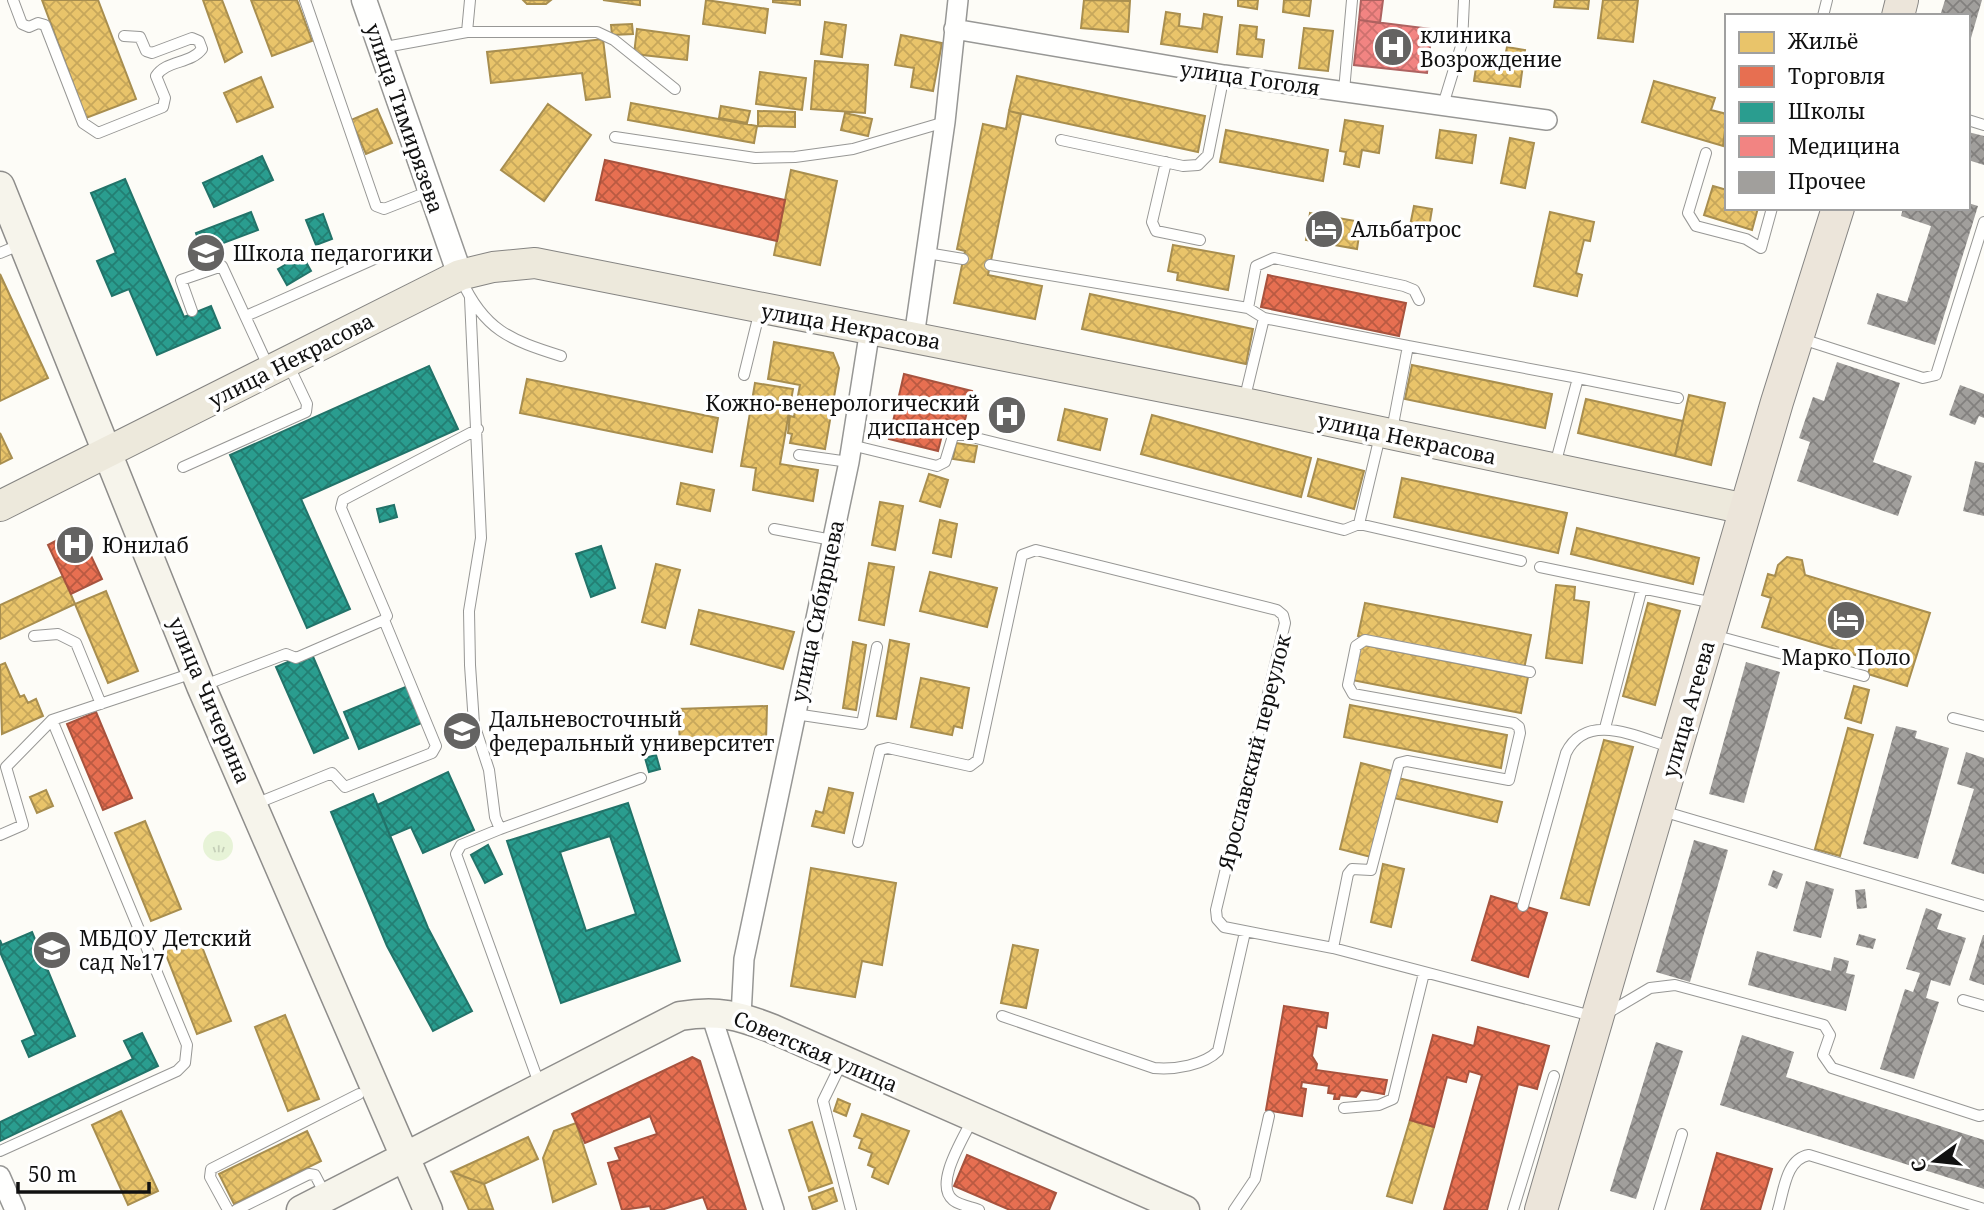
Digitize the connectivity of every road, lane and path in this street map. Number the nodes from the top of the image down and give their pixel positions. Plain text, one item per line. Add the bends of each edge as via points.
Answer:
1 (13, 0) edge
2 (306, 0) edge
3 (364, 0) edge
4 (470, 0) edge
5 (958, 0) edge
6 (1352, 0) edge
7 (1464, 0) edge
8 (954, 29) junction
9 (467, 32) junction
10 (124, 36) dead end
11 (380, 48) junction
12 (1223, 75) junction
13 (675, 89) dead end
14 (1343, 91) junction
15 (1443, 105) junction
16 (1547, 120) dead end
17 (945, 122) junction
18 (615, 137) dead end
19 (1061, 140) dead end
20 (1706, 153) dead end
21 (1166, 162) junction
22 (0, 186) edge
23 (430, 191) junction
24 (1771, 210) edge
25 (1837, 210) edge
26 (1984, 222) edge
27 (1200, 240) dead end
28 (12, 248) edge
29 (927, 253) junction
30 (381, 256) dead end
31 (963, 260) dead end
32 (990, 265) dead end
33 (465, 287) junction
34 (1419, 300) dead end
35 (1248, 308) junction
36 (760, 310) junction
37 (192, 311) dead end
38 (246, 316) junction
39 (1264, 318) junction
40 (870, 329) junction
41 (914, 337) junction
42 (1798, 338) junction
43 (1408, 346) junction
44 (561, 356) dead end
45 (279, 367) junction
46 (744, 375) dead end
47 (1578, 378) junction
48 (1678, 398) dead end
49 (1244, 403) junction
50 (478, 429) junction
51 (1386, 433) junction
52 (108, 452) junction
53 (850, 454) junction
54 (799, 455) dead end
55 (183, 467) dead end
56 (1554, 469) junction
57 (0, 506) edge
58 (1746, 509) junction
59 (1359, 524) junction
60 (774, 529) dead end
61 (832, 540) junction
62 (1521, 561) dead end
63 (1539, 567) dead end
64 (1642, 588) junction
65 (1718, 604) junction
66 (384, 620) junction
67 (1709, 634) junction
68 (34, 636) dead end
69 (877, 647) dead end
70 (1530, 672) dead end
71 (1864, 676) dead end
72 (199, 679) junction
73 (101, 704) junction
74 (794, 714) junction
75 (1953, 718) dead end
76 (52, 720) junction
77 (1984, 726) edge
78 (1605, 728) junction
79 (1677, 749) junction
80 (641, 778) dead end
81 (255, 805) junction
82 (1658, 810) junction
83 (500, 829) junction
84 (0, 835) edge
85 (859, 842) dead end
86 (1523, 906) dead end
87 (1984, 906) edge
88 (1245, 932) junction
89 (1333, 948) junction
90 (1424, 973) junction
91 (1963, 1000) dead end
92 (1984, 1006) edge
93 (710, 1011) junction
94 (741, 1016) junction
95 (1002, 1016) dead end
96 (1599, 1018) junction
97 (842, 1061) junction
98 (1554, 1076) dead end
99 (540, 1087) junction
100 (359, 1094) dead end
101 (1344, 1108) dead end
102 (1984, 1115) edge
103 (1269, 1116) dead end
104 (974, 1118) junction
105 (1682, 1134) dead end
106 (0, 1151) edge
107 (405, 1157) junction
108 (0, 1176) edge
109 (326, 1197) junction
110 (1984, 1209) edge
111 (15, 1210) edge
112 (228, 1210) edge
113 (236, 1210) edge
114 (301, 1210) edge
115 (428, 1210) edge
116 (774, 1210) edge
117 (851, 1210) edge
118 (979, 1210) edge
119 (1185, 1210) edge
120 (1234, 1210) edge
121 (1513, 1210) edge
122 (1541, 1210) edge
123 (1659, 1210) edge
124 (1778, 1210) edge

1 - 10 lane via 22,24 46,25 83,123 98,133 163,107 165,98 156,76 161,68 202,50 192,38 152,53 146,51 140,37
2 - 23 lane via 376,206 384,209
3 - 11 street, улица Тимирязева
4 - 9 lane
5 - 8 street
6 - 14 lane
7 - 15 lane via 1462,44
8 - 12 street, улица Гоголя
8 - 17 street
9 - 11 lane
9 - 13 lane via 597,32 614,40
11 - 23 street, улица Тимирязева
12 - 14 street, улица Гоголя
12 - 21 lane via 1208,155 1198,166
14 - 15 street, улица Гоголя
15 - 16 street, улица Гоголя
17 - 18 lane via 853,149 776,159
17 - 29 street
19 - 21 lane
20 - 24 lane via 1688,213 1696,226 1746,239 1761,248
21 - 27 lane via 1152,222 1156,231
22 - 28 main road, улица Чичерина
23 - 33 street, улица Тимирязева
25 - 42 highway, улица Агеева
26 - 42 lane via 1936,375 1923,378
28 - 52 main road, улица Чичерина
29 - 31 lane
29 - 41 street
30 - 38 lane
32 - 35 lane
33 - 36 main road, улица Некрасова via 494,267 535,263
33 - 44 lane via 499,332
33 - 45 main road, улица Некрасова
33 - 50 lane
34 - 35 lane via 1414,290 1404,286 1274,258 1256,266
35 - 39 lane
36 - 40 main road, улица Некрасова
36 - 46 lane
37 - 38 lane via 181,280 217,265 225,269
38 - 45 lane
39 - 43 lane
39 - 49 lane
40 - 41 main road, улица Некрасова
40 - 53 street, улица Сибирцева
41 - 49 main road, улица Некрасова
42 - 58 highway, улица Агеева
43 - 47 lane
43 - 51 lane
45 - 52 main road, улица Некрасова
45 - 55 lane via 307,404 306,412
47 - 48 lane
47 - 56 lane
49 - 51 main road, улица Некрасова
50 - 66 lane via 343,500 341,508 387,615
50 - 83 lane via 481,538 470,611 470,665 474,724 489,770
51 - 56 main road, улица Некрасова
51 - 59 lane
52 - 57 main road, улица Некрасова
52 - 72 main road, улица Чичерина
53 - 54 lane
53 - 59 lane via 937,466 945,462 953,436 960,434 1344,530
53 - 61 street, улица Сибирцева
56 - 58 main road, улица Некрасова
58 - 65 highway, улица Агеева
59 - 62 lane
60 - 61 lane
61 - 74 street, улица Сибирцева
63 - 64 lane
64 - 65 lane
64 - 78 lane
65 - 67 highway, улица Агеева
66 - 72 lane via 296,658 286,654
66 - 81 lane via 436,746 432,753 345,787 332,774
67 - 71 lane
67 - 79 highway, улица Агеева
68 - 73 lane via 58,634 76,643
69 - 74 lane via 862,724
70 - 89 lane via 1365,640 1356,646 1348,685 1353,694 1514,723 1520,733 1509,780 1399,763 1371,870 1348,874
72 - 73 lane
72 - 81 main road, улица Чичерина
73 - 76 lane
74 - 94 street, улица Сибирцева via 744,959
75 - 77 lane
76 - 84 lane via 6,767 23,825
76 - 106 lane via 187,1045 185,1063 177,1071
78 - 79 lane
78 - 86 lane via 1578,736 1566,753
79 - 82 highway, улица Агеева
80 - 83 lane
81 - 107 main road, улица Чичерина
82 - 87 lane
82 - 96 highway, улица Агеева
83 - 99 lane via 461,845 456,855
85 - 88 lane, Ярославский переулок via 880,750 970,766 978,760 1022,555 1036,550 1283,615 1285,623 1216,910 1224,927
88 - 89 lane, Ярославский переулок
88 - 95 lane via 1218,1051 1209,1060 1154,1068
89 - 90 lane, Ярославский переулок
90 - 96 lane, Ярославский переулок
90 - 101 lane via 1393,1099
91 - 92 lane
93 - 94 main road, Советская улица
93 - 99 main road, Советская улица via 681,1016
93 - 116 street
94 - 97 main road, Советская улица
96 - 102 lane via 1650,988 1675,985 1824,1025 1830,1035 1823,1055 1832,1068
96 - 122 highway, улица Агеева
97 - 104 main road, Советская улица
97 - 117 lane via 823,1101
98 - 121 lane
99 - 107 main road, Советская улица
100 - 112 lane via 211,1169 210,1177
103 - 120 lane via 1255,1179
104 - 118 lane via 946,1177 946,1191 953,1200
104 - 119 main road, Советская улица
105 - 123 lane
107 - 109 main road, Советская улица
107 - 115 main road, улица Чичерина
108 - 111 street
109 - 113 lane via 315,1175 309,1174
109 - 114 main road, Советская улица
110 - 124 lane via 1809,1155 1793,1163

